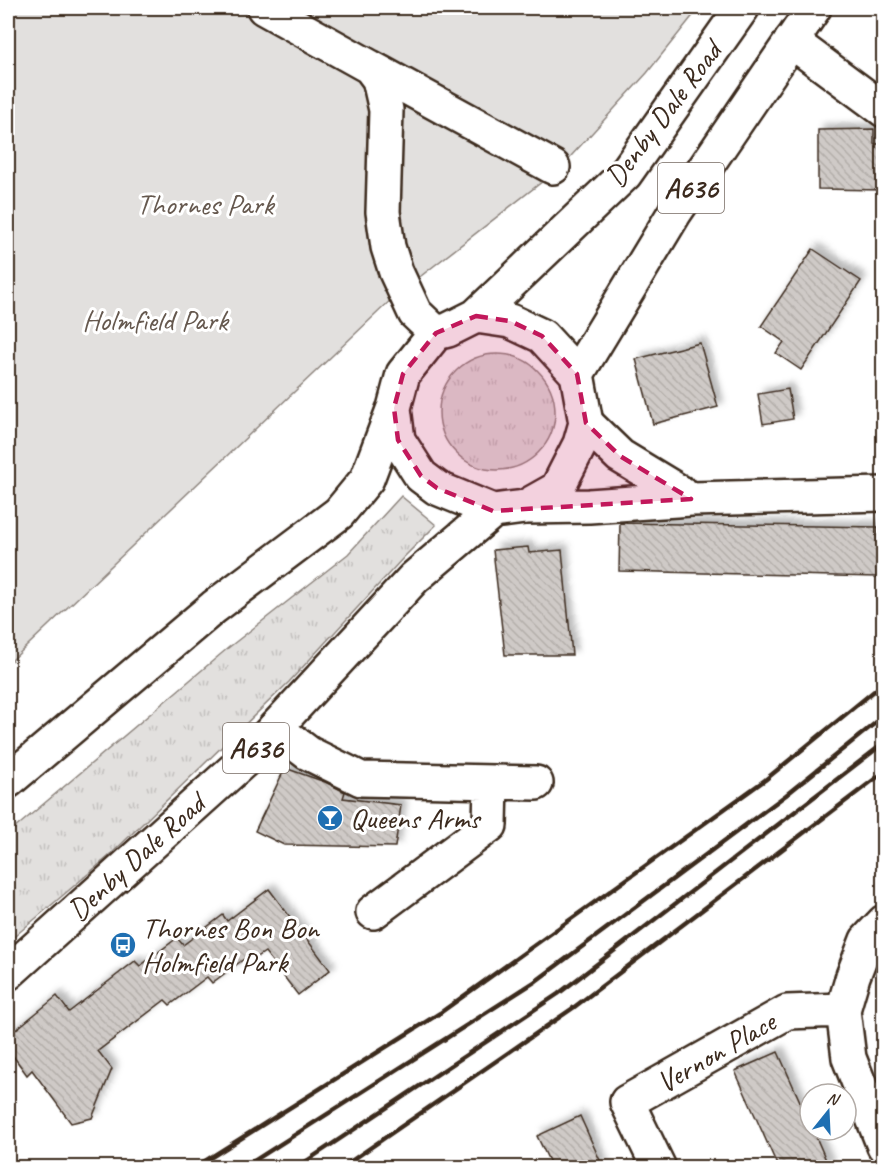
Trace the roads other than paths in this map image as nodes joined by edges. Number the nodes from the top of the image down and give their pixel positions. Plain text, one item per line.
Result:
1 (264, 8) edge
2 (741, 8) edge
3 (814, 8) edge
4 (791, 41) junction
5 (370, 67) junction
6 (884, 110) edge
7 (553, 167) dead end
8 (476, 316) junction
9 (436, 333) junction
10 (578, 374) junction
11 (394, 408) junction
12 (586, 423) junction
13 (884, 494) edge
14 (691, 499) junction
15 (525, 507) junction
16 (493, 511) junction
17 (274, 728) junction
18 (8, 781) edge
19 (491, 782) junction
20 (536, 783) dead end
21 (373, 912) dead end
22 (884, 922) edge
23 (8, 973) edge
24 (843, 1010) junction
25 (884, 1146) edge
26 (659, 1167) edge

1 - 5 main road
2 - 8 main road, Denby Dale Road / A636
3 - 4 main road, Denby Dale Road / A636
4 - 6 main road
4 - 10 main road, Denby Dale Road / A636
5 - 7 main road
5 - 9 main road
8 - 9 main road, A636
8 - 10 main road
9 - 11 main road, A636
10 - 12 main road, A636
11 - 16 main road, A636
11 - 18 main road, A636
12 - 14 main road
12 - 15 main road, A636
13 - 14 main road
14 - 15 main road
15 - 16 main road, A636
16 - 17 main road, Denby Dale Road / A636
17 - 19 main road
17 - 23 main road, Denby Dale Road / A636
19 - 20 main road
19 - 21 main road
22 - 24 main road
24 - 25 main road
24 - 26 main road, Vernon Place

